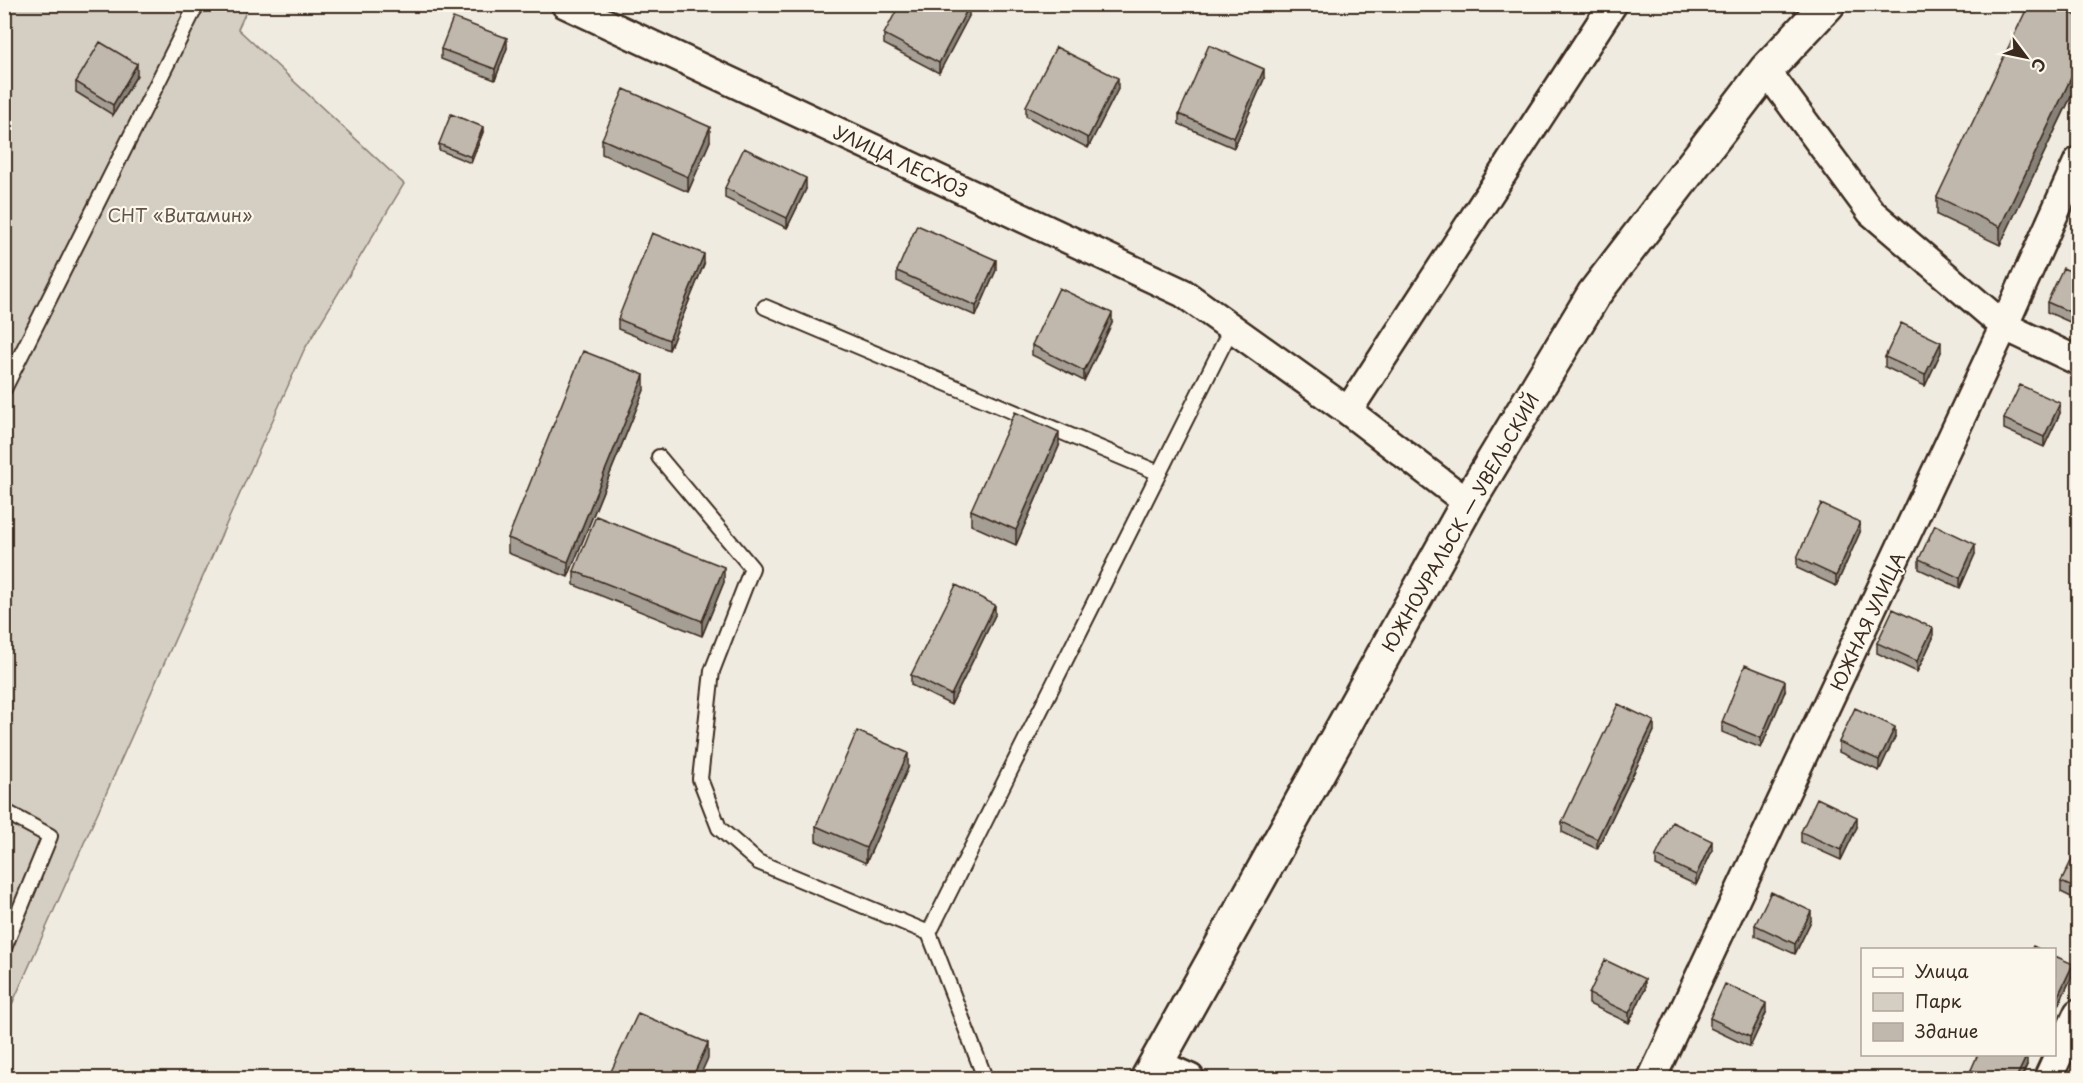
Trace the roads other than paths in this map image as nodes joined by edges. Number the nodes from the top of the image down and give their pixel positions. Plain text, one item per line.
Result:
1 (197, 4) edge
2 (565, 4) edge
3 (1613, 4) edge
4 (1828, 4) edge
5 (1766, 70) junction
6 (2079, 161) edge
7 (765, 307) dead end
8 (2004, 326) junction
9 (1232, 327) junction
10 (2079, 361) edge
11 (4, 389) edge
12 (1348, 411) junction
13 (660, 457) dead end
14 (1159, 473) junction
15 (1468, 504) junction
16 (4, 811) edge
17 (929, 933) junction
18 (4, 948) edge
19 (2079, 1013) edge
20 (1152, 1071) edge
21 (985, 1078) edge
22 (1190, 1078) edge
23 (1652, 1078) edge
24 (2048, 1078) edge

1 - 11 lane
2 - 9 street, УЛИЦА ЛЕСХОЗ
3 - 12 street
4 - 5 street, ЮЖНОУРАЛЬСК — УВЕЛЬСКИЙ
5 - 8 street
5 - 15 street, ЮЖНОУРАЛЬСК — УВЕЛЬСКИЙ
6 - 8 street, ЮЖНАЯ УЛИЦА
7 - 14 lane
8 - 10 street
8 - 23 street, ЮЖНАЯ УЛИЦА
9 - 12 street, УЛИЦА ЛЕСХОЗ
9 - 14 lane
12 - 15 street, УЛИЦА ЛЕСХОЗ
13 - 17 lane
14 - 17 lane
15 - 20 street, ЮЖНОУРАЛЬСК — УВЕЛЬСКИЙ
16 - 18 lane
17 - 21 lane
19 - 24 street
20 - 22 street

